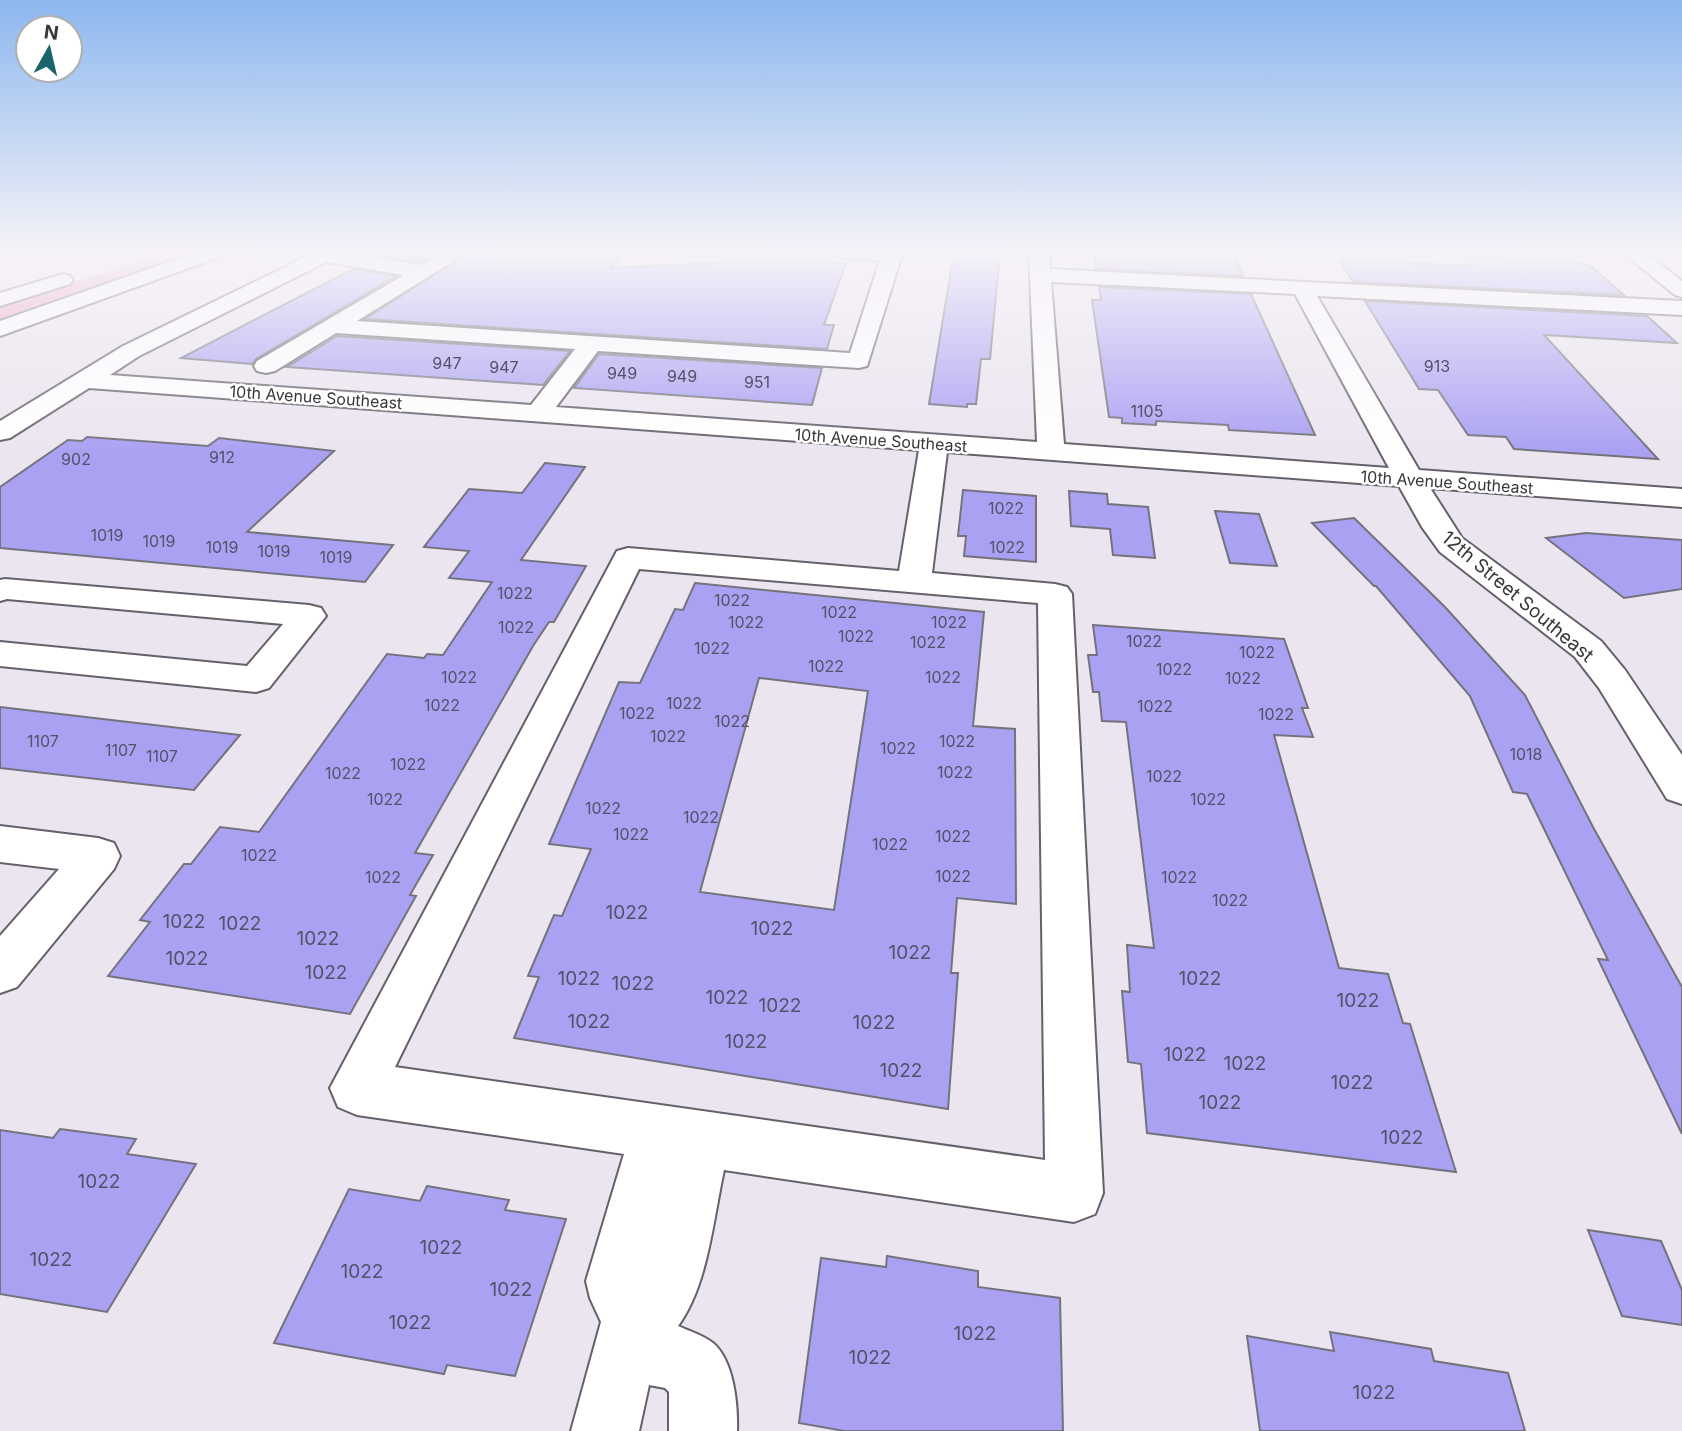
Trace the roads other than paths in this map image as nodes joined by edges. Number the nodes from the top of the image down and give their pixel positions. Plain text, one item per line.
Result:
1 (29, 319) edge
2 (195, 319) edge
3 (344, 319) edge
4 (872, 319) edge
5 (1043, 319) edge
6 (1319, 319) edge
7 (332, 326) junction
8 (0, 329) edge
9 (592, 344) junction
10 (266, 366) dead end
11 (80, 380) junction
12 (538, 414) junction
13 (0, 432) edge
14 (934, 444) junction
15 (1051, 452) junction
16 (1410, 479) junction
17 (1682, 498) edge
18 (914, 582) junction
19 (0, 591) edge
20 (0, 654) edge
21 (1682, 788) edge
22 (0, 845) edge
23 (0, 971) edge
24 (681, 1136) junction
25 (630, 1333) junction
26 (605, 1431) edge
27 (703, 1431) edge

1 - 8 main road
2 - 11 main road
3 - 7 main road
4 - 9 main road
5 - 15 main road
6 - 16 main road, 12th Street Southeast
7 - 9 main road
7 - 10 main road
9 - 12 main road
11 - 12 main road, 10th Avenue Southeast
11 - 13 main road
12 - 14 main road, 10th Avenue Southeast
14 - 15 main road, 10th Avenue Southeast
14 - 18 main road
15 - 16 main road, 10th Avenue Southeast
16 - 17 main road, 10th Avenue Southeast
16 - 21 main road, 12th Street Southeast
18 - 24 main road
18 - 24 main road
19 - 20 main road
22 - 23 main road
24 - 25 main road
25 - 26 main road
25 - 27 main road

